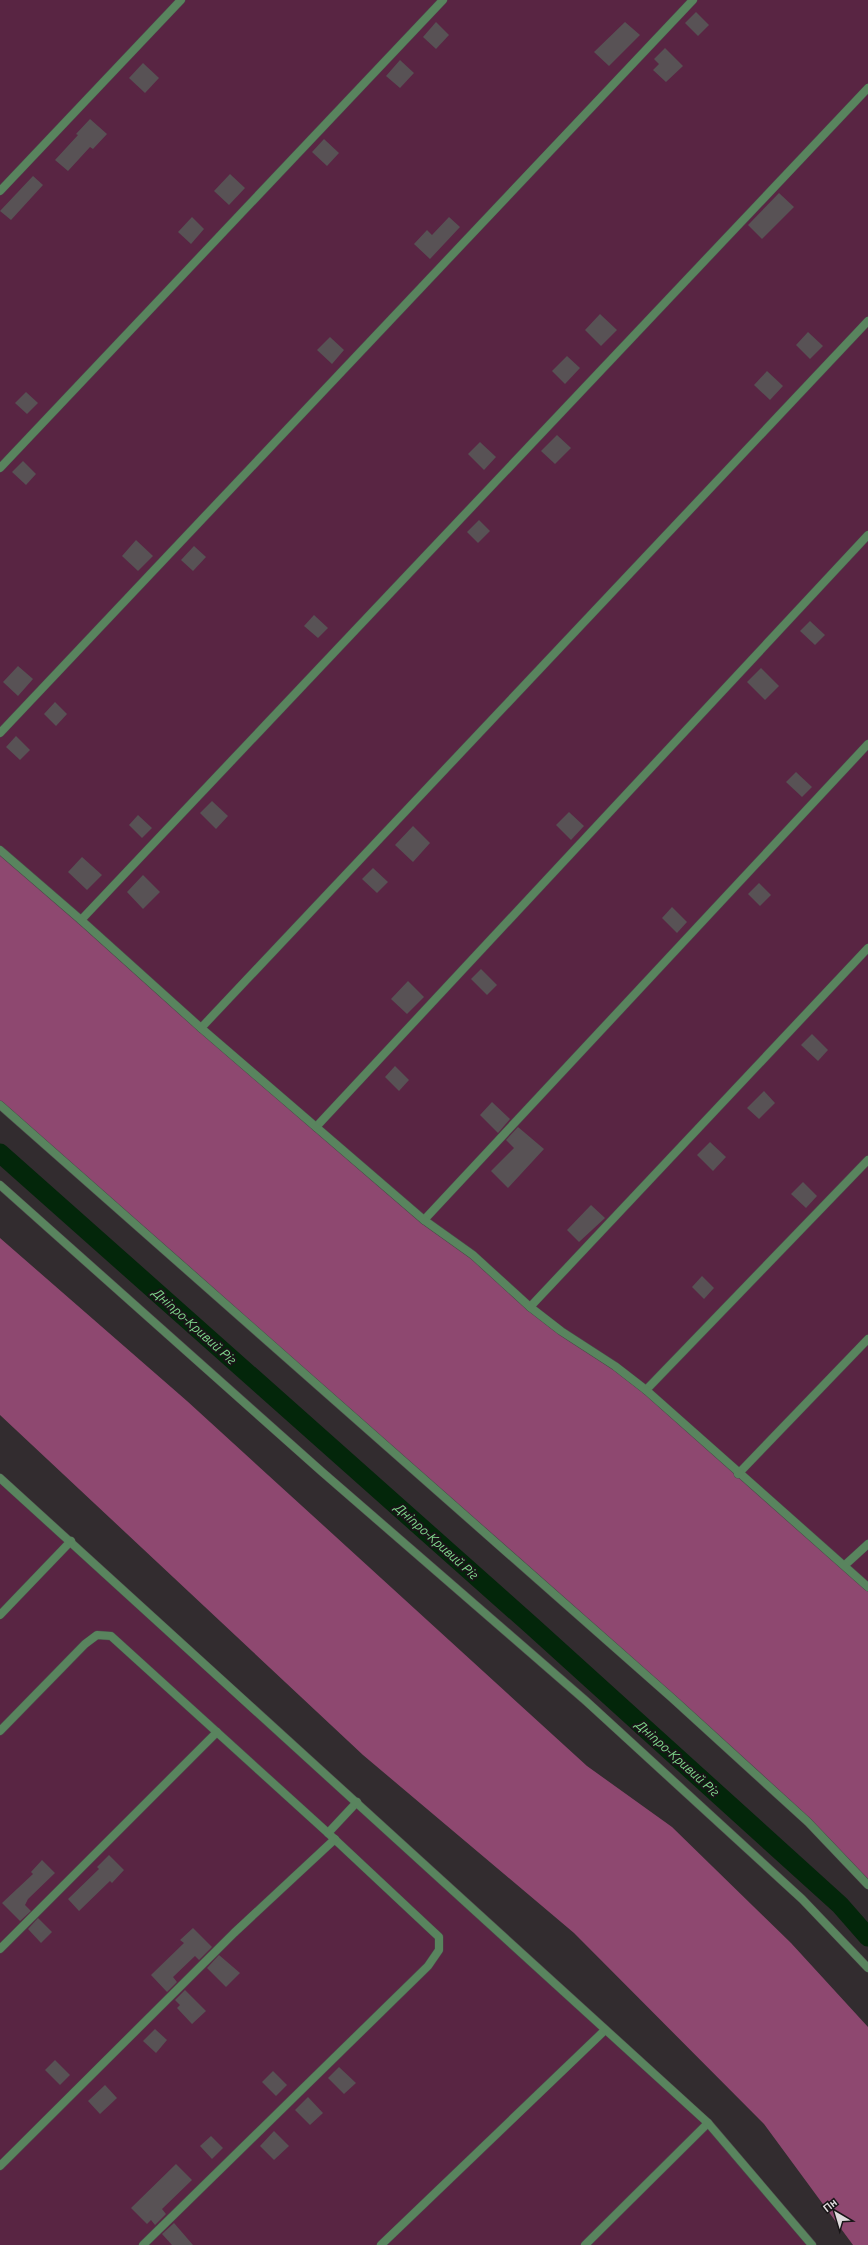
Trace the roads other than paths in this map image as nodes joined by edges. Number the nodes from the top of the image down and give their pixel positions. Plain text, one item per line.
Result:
1 (181, 0) edge
2 (443, 0) edge
3 (693, 0) edge
4 (868, 88) edge
5 (0, 191) edge
6 (868, 320) edge
7 (0, 468) edge
8 (868, 534) edge
9 (0, 734) edge
10 (868, 744) edge
11 (0, 850) edge
12 (81, 920) junction
13 (868, 948) edge
14 (201, 1028) junction
15 (0, 1105) edge
16 (316, 1127) junction
17 (868, 1160) edge
18 (0, 1185) edge
19 (424, 1220) junction
20 (530, 1308) junction
21 (868, 1339) edge
22 (646, 1390) junction
23 (738, 1474) junction
24 (0, 1478) edge
25 (71, 1541) junction
26 (868, 1544) edge
27 (845, 1565) junction
28 (868, 1587) edge
29 (0, 1615) edge
30 (0, 1731) edge
31 (217, 1732) junction
32 (357, 1802) junction
33 (328, 1833) junction
34 (335, 1839) junction
35 (868, 1885) edge
36 (0, 1949) edge
37 (868, 1968) edge
38 (605, 2030) junction
39 (708, 2123) junction
40 (0, 2166) edge
41 (143, 2245) edge
42 (381, 2245) edge
43 (585, 2245) edge
44 (812, 2245) edge

1 - 5 street
2 - 7 street
3 - 9 street
4 - 12 street
6 - 14 street
8 - 16 street
10 - 19 street
11 - 12 street
12 - 14 street
13 - 20 street
14 - 16 street
15 - 35 street
16 - 19 street
17 - 22 street
18 - 37 street
19 - 20 street
20 - 22 street
21 - 23 street
22 - 23 street
23 - 27 street
24 - 25 street
25 - 29 street
25 - 32 street
26 - 27 street
27 - 28 street
30 - 31 street
31 - 33 street
31 - 36 street
32 - 33 street
32 - 38 street
33 - 34 street
34 - 40 street
34 - 41 street
38 - 39 street
38 - 42 street
39 - 43 street
39 - 44 street

